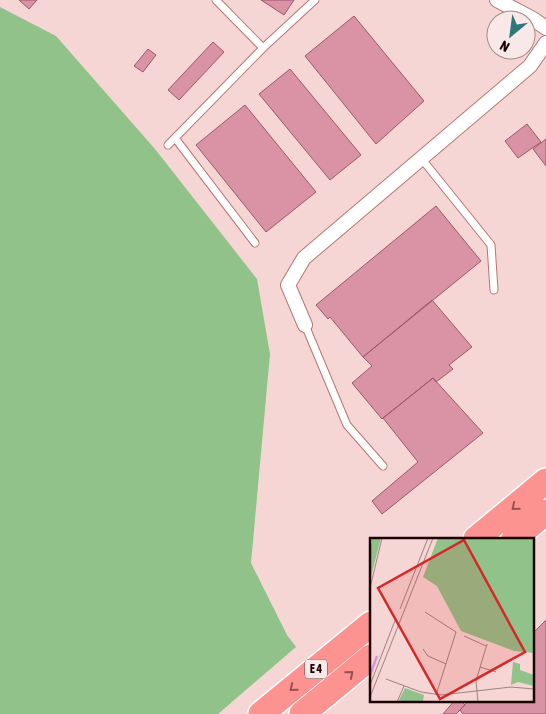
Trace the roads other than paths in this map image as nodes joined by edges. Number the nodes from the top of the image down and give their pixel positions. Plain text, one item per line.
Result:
1 (216, 0) edge
2 (315, 0) edge
3 (498, 0) edge
4 (546, 28) edge
5 (546, 43) edge
6 (262, 48) junction
7 (175, 138) junction
8 (168, 145) dead end
9 (421, 158) junction
10 (255, 243) dead end
11 (494, 290) dead end
12 (304, 325) joint
13 (383, 466) dead end
14 (546, 480) edge
15 (546, 512) edge
16 (477, 538) edge
17 (515, 538) edge
18 (370, 625) edge
19 (370, 658) edge
20 (261, 714) edge
21 (302, 714) edge

1 - 6 lane
2 - 6 lane
3 - 4 street
5 - 9 street
6 - 7 lane
7 - 8 lane
7 - 10 lane
9 - 11 lane
9 - 12 street
12 - 13 lane
14 -> 16 highway
15 - 17 highway
18 -> 20 highway, E 4
21 -> 19 highway, E 4

